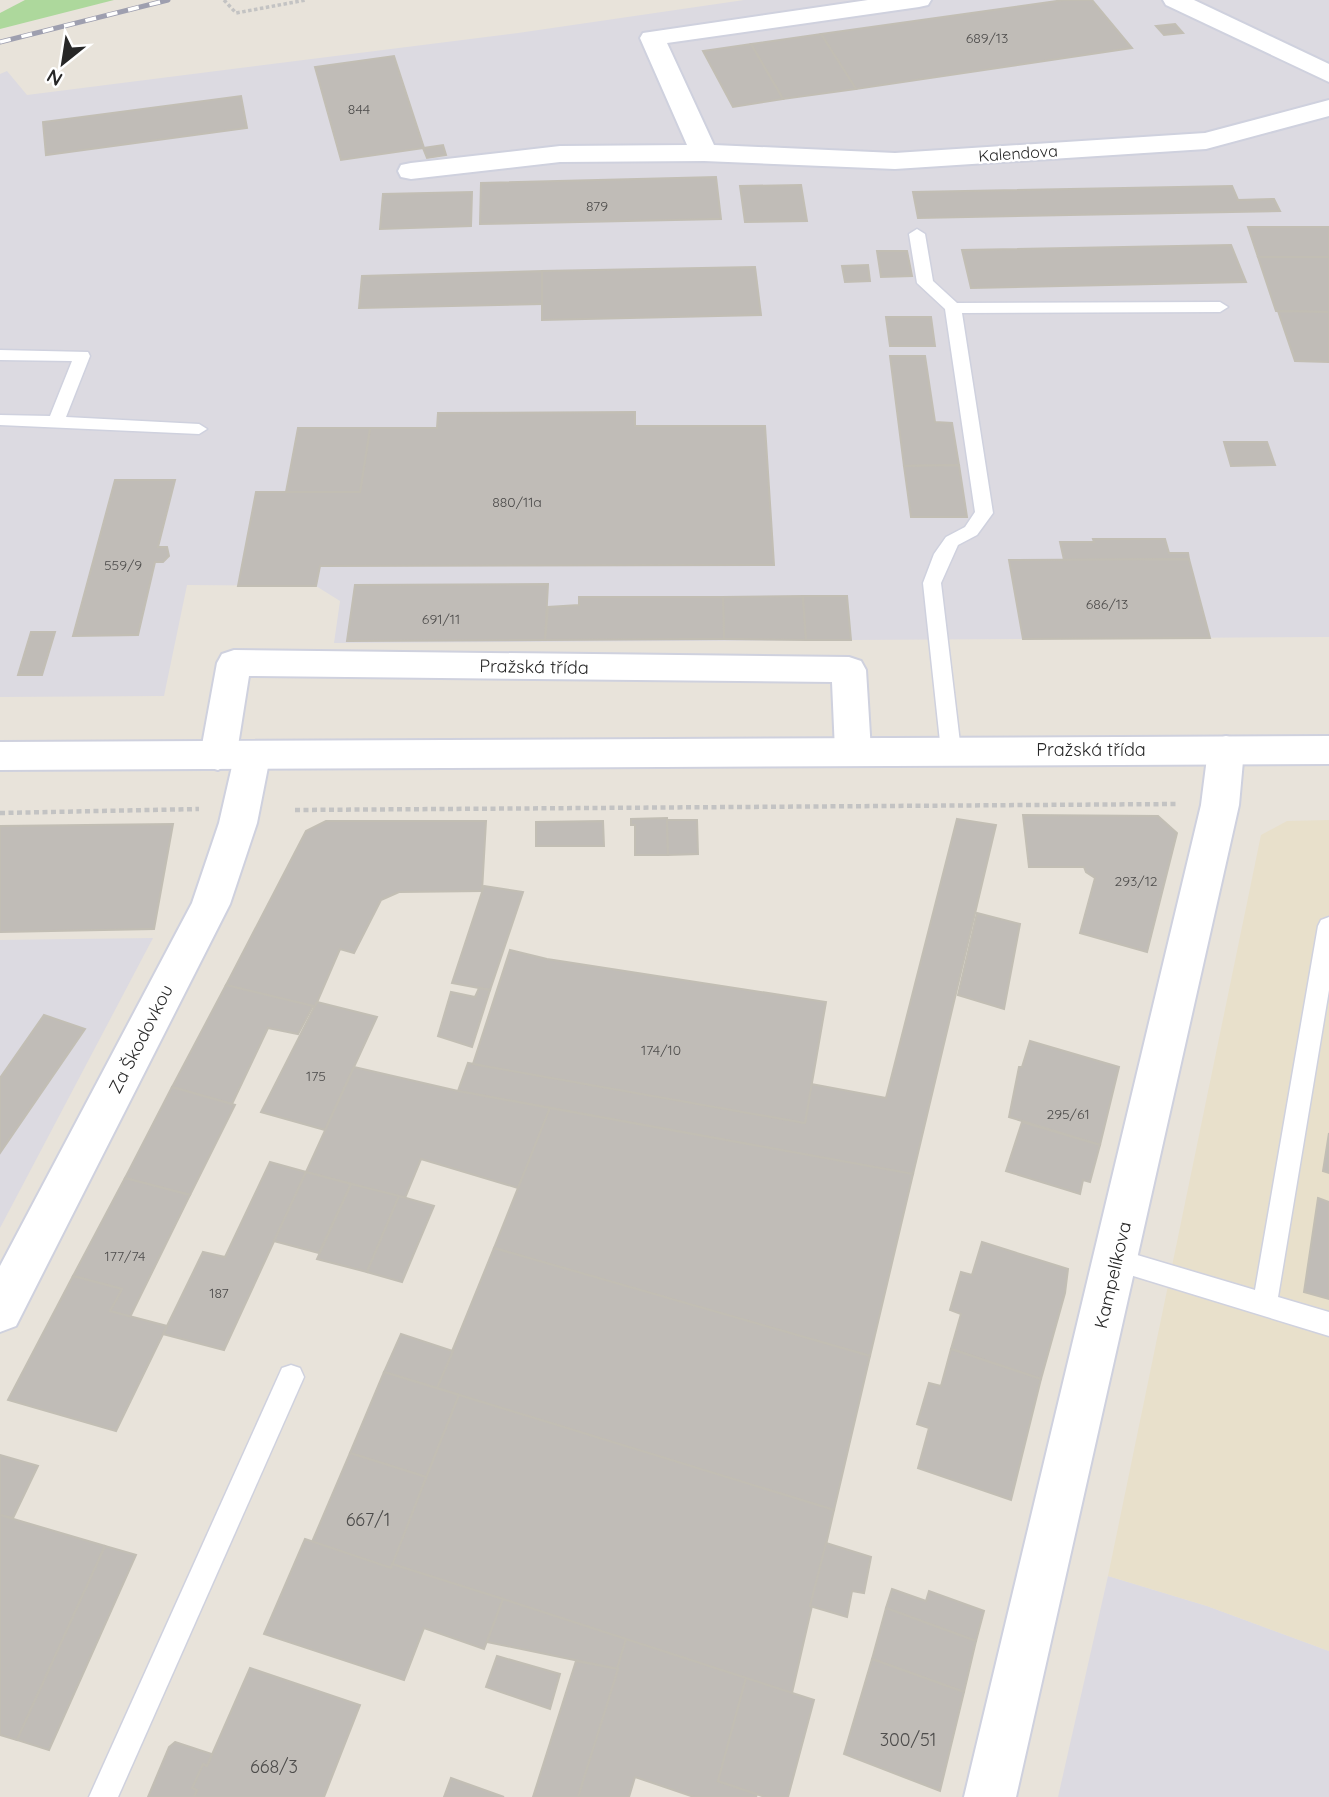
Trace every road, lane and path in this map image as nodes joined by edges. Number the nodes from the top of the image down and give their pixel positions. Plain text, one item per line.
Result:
1 (224, 0) edge
2 (306, 0) edge
3 (919, 0) edge
4 (1175, 0) edge
5 (1329, 74) edge
6 (1329, 108) edge
7 (704, 153) junction
8 (411, 171) dead end
9 (917, 234) dead end
10 (1220, 307) dead end
11 (953, 308) junction
12 (0, 355) edge
13 (0, 420) edge
14 (56, 422) junction
15 (199, 429) dead end
16 (1226, 750) junction
17 (1329, 750) edge
18 (853, 751) junction
19 (951, 751) junction
20 (0, 756) edge
21 (235, 756) junction
22 (1220, 805) junction
23 (201, 809) dead end
24 (295, 810) dead end
25 (0, 813) edge
26 (1329, 926) edge
27 (1117, 1260) junction
28 (1265, 1304) junction
29 (0, 1311) edge
30 (1329, 1324) edge
31 (291, 1377) dead end
32 (103, 1797) edge
33 (990, 1797) edge

1 - 2 path
3 - 7 street
4 - 5 street
6 - 7 street, Kalendova
7 - 8 street, Kalendova
9 - 11 lane
10 - 11 lane
11 - 19 lane
12 - 14 lane
13 - 14 lane
14 - 15 lane
16 - 17 street, Pražská třída
16 - 19 street, Pražská třída
16 - 22 street, Kampelíkova
18 - 19 street, Pražská třída
18 - 21 street, Pražská třída
18 - 21 street, Pražská třída
20 - 21 street, Pražská třída
21 - 29 street, Za Škodovkou
22 - 24 path
22 - 27 street, Kampelíkova
23 - 25 path
26 - 28 lane
27 - 28 lane
27 - 33 street, Kampelíkova
28 - 30 lane
31 - 32 lane

